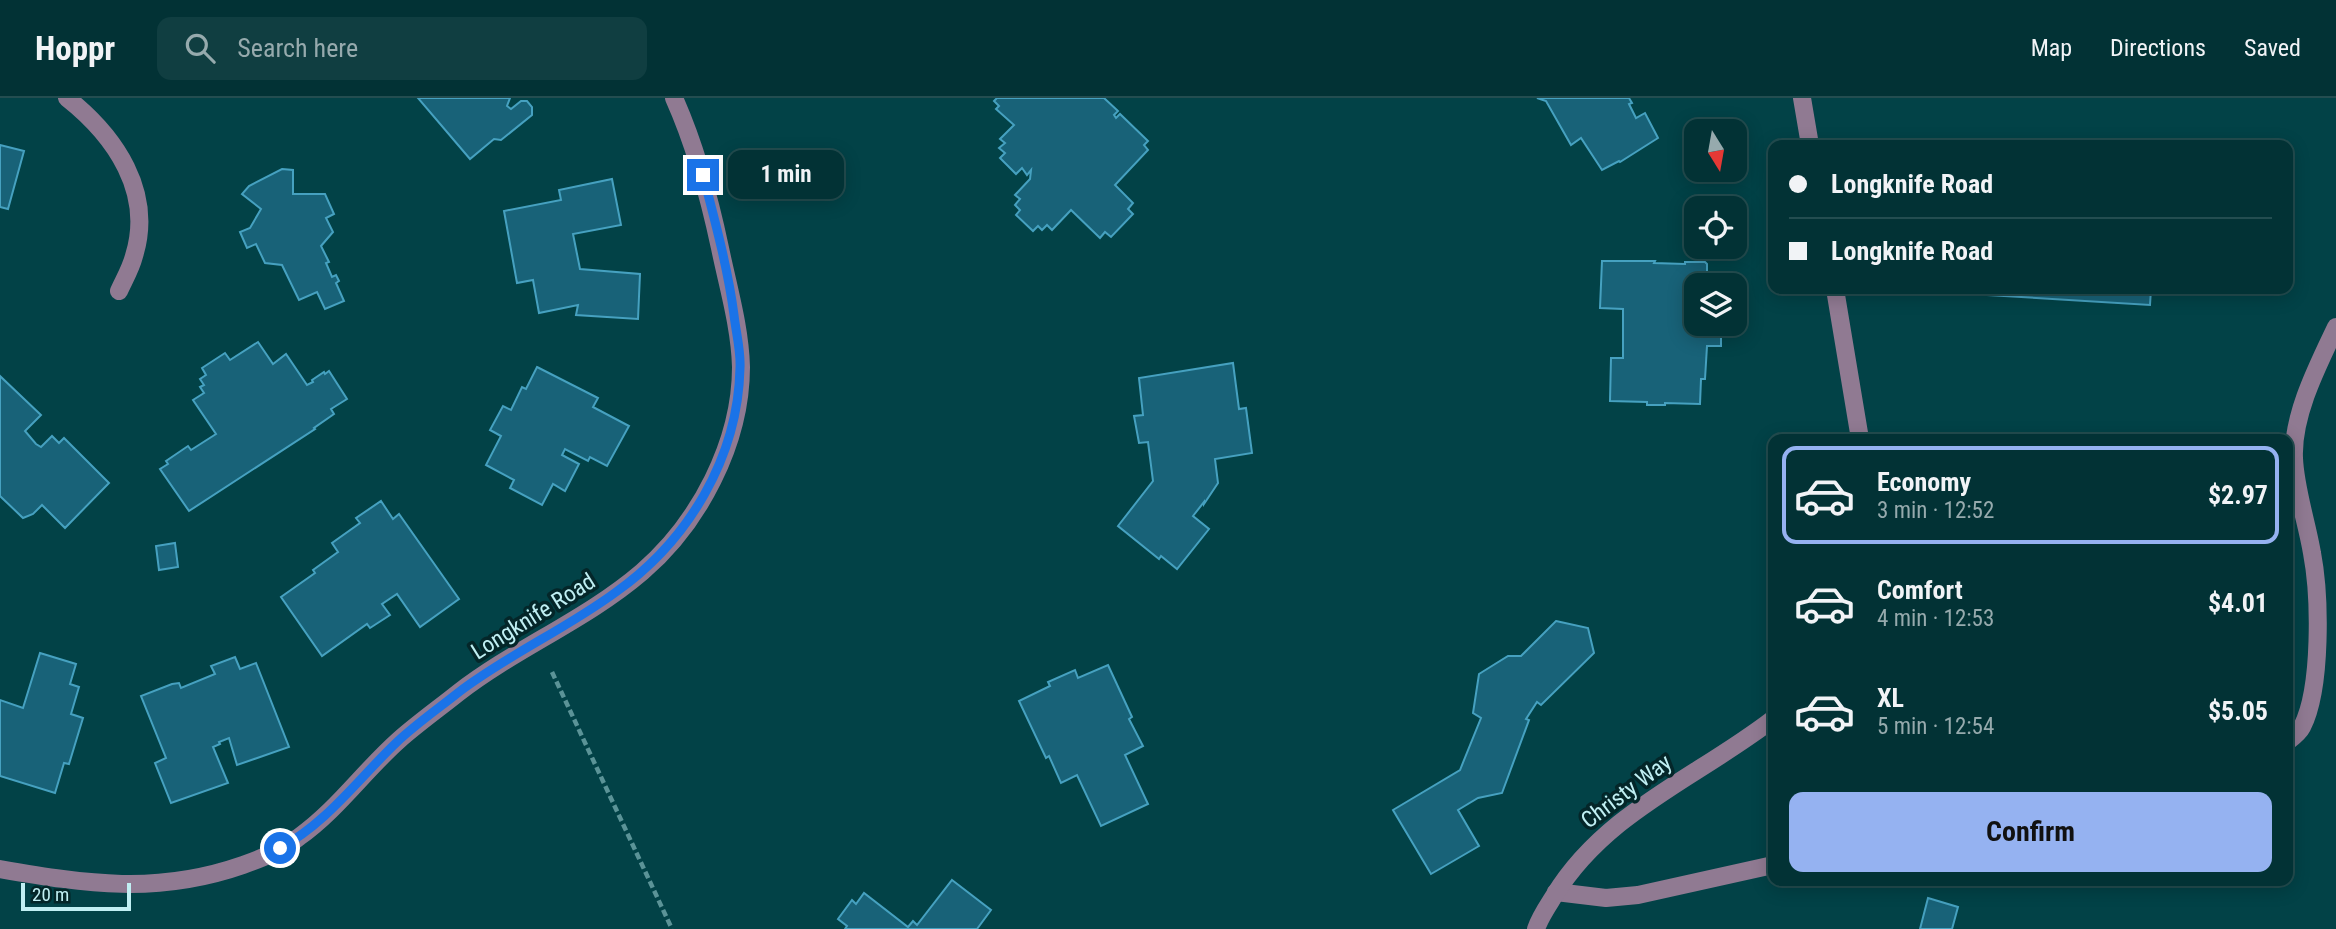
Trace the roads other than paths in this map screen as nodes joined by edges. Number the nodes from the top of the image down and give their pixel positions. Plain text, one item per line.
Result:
1 (67, 98) edge
2 (674, 98) edge
3 (1802, 98) edge
4 (1809, 140) edge
5 (119, 291) dead end
6 (1836, 294) edge
7 (2336, 327) edge
8 (1859, 434) edge
9 (1768, 722) edge
10 (2293, 736) edge
11 (1768, 866) edge
12 (0, 869) edge
13 (1556, 892) junction
14 (1536, 929) edge

1 - 5 street
2 - 12 street, Longknife Road
3 - 4 street
6 - 8 street
7 - 10 street
9 - 13 street, Christy Way
11 - 13 street
13 - 14 street, Christy Way

